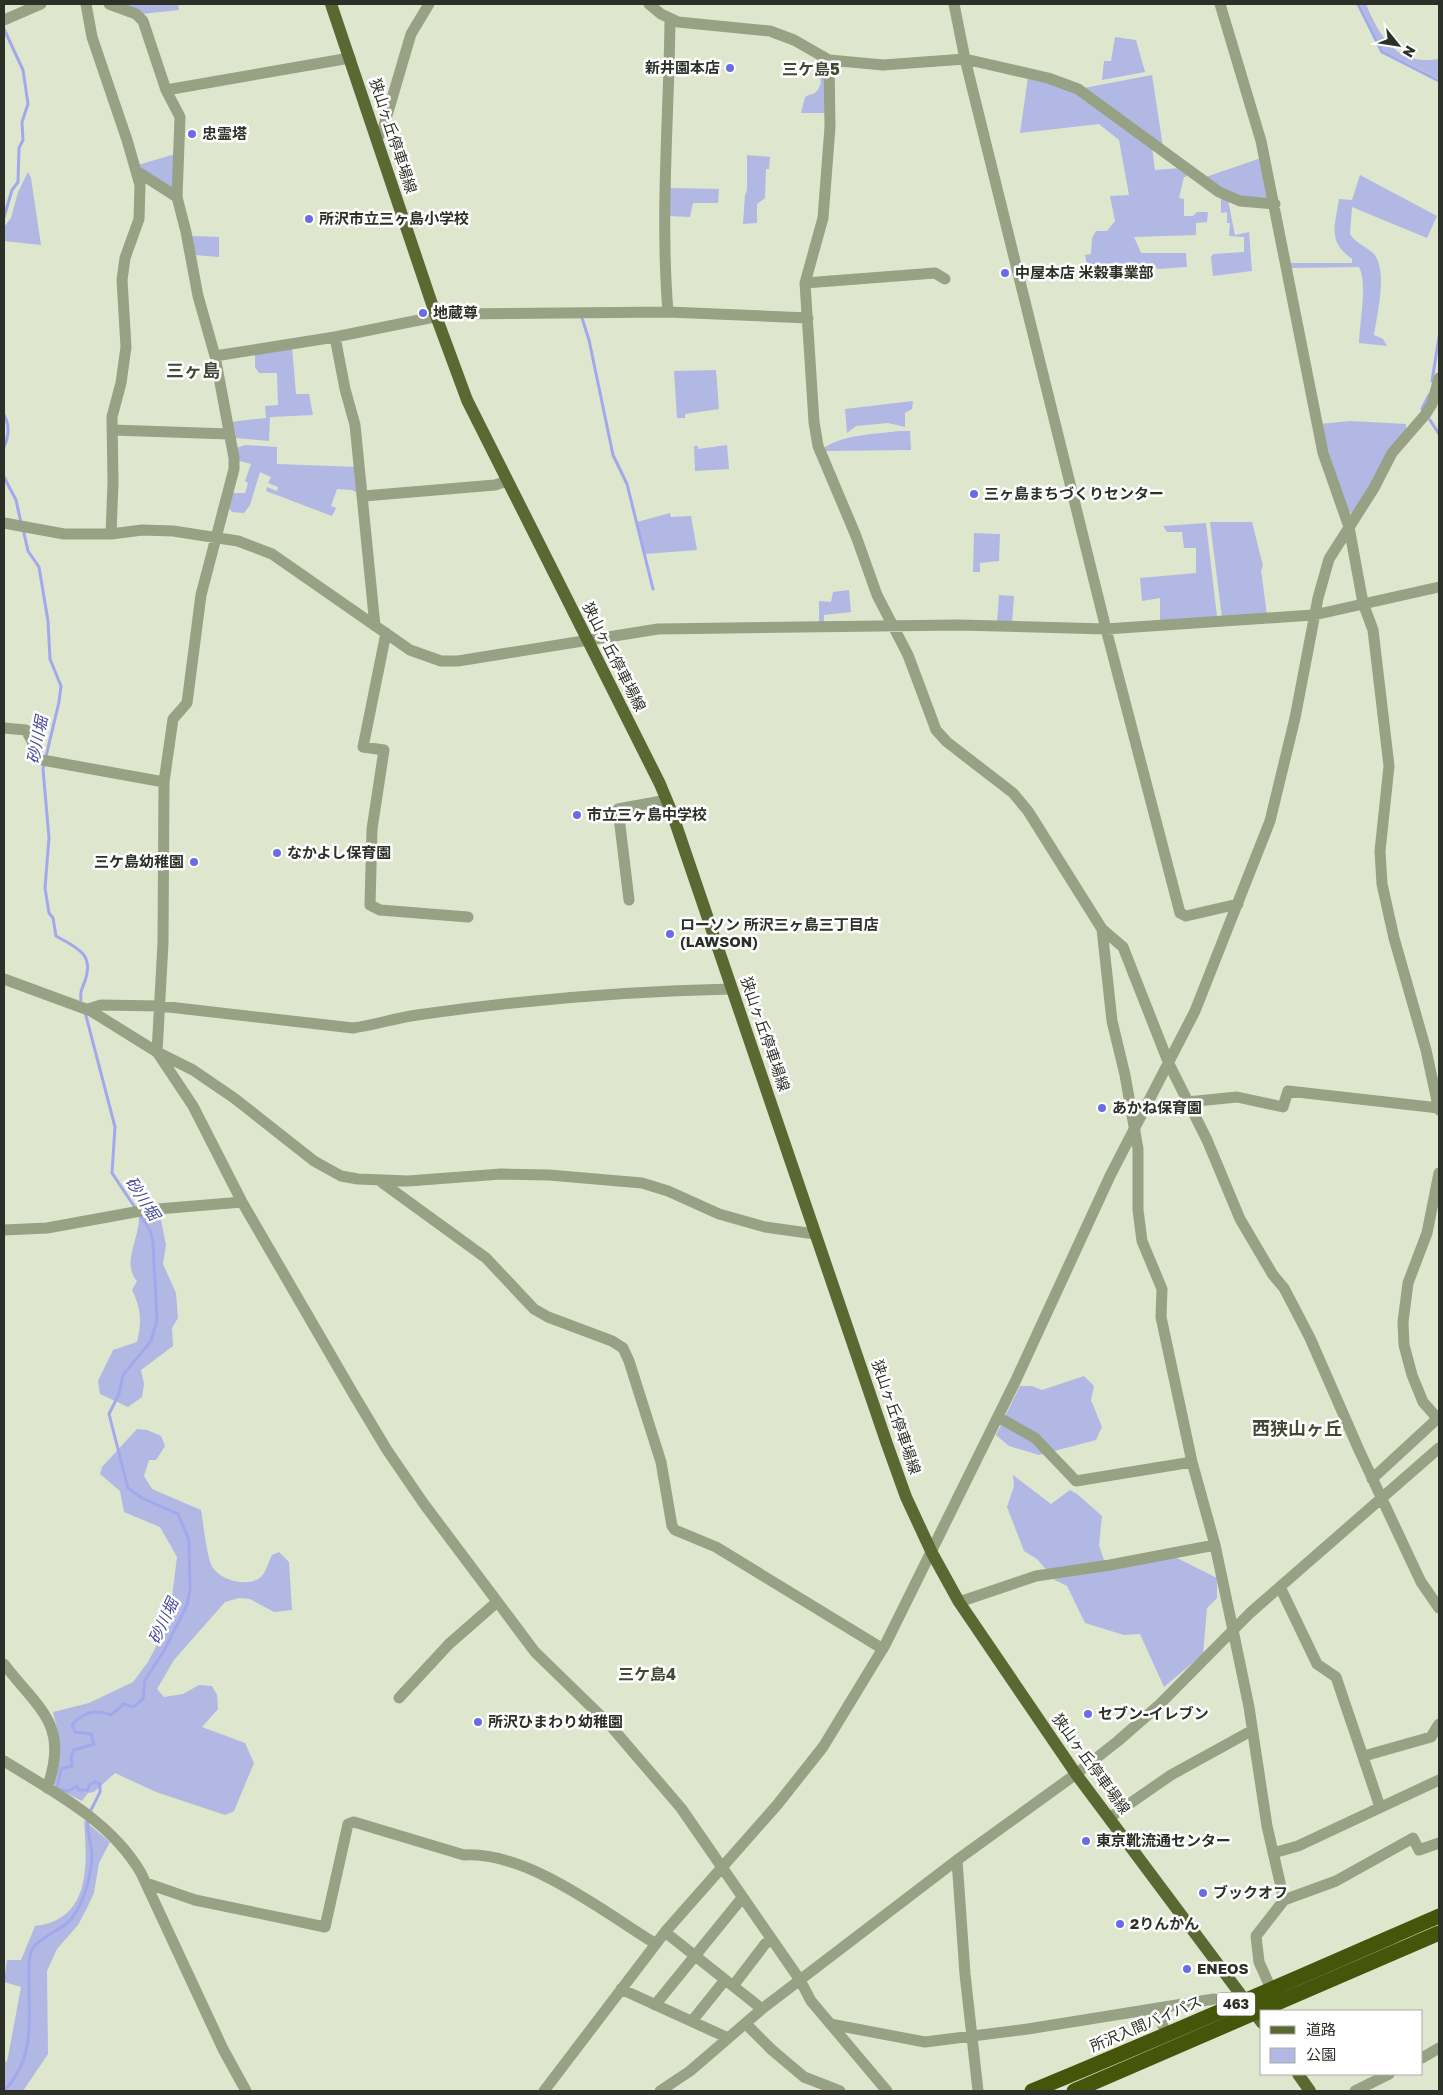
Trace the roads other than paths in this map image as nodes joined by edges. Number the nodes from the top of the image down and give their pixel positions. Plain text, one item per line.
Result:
1 (41, 4) edge
2 (86, 4) edge
3 (109, 4) edge
4 (331, 4) edge
5 (429, 4) edge
6 (649, 4) edge
7 (954, 4) edge
8 (1220, 4) edge
9 (4, 20) edge
10 (670, 20) junction
11 (350, 58) junction
12 (966, 59) junction
13 (829, 60) junction
14 (166, 90) junction
15 (377, 139) junction
16 (138, 172) junction
17 (176, 197) junction
18 (1275, 204) junction
19 (945, 279) dead end
20 (805, 284) junction
21 (668, 312) junction
22 (436, 316) junction
23 (808, 318) junction
24 (335, 337) junction
25 (215, 356) junction
26 (1439, 378) edge
27 (112, 430) junction
28 (228, 434) junction
29 (507, 481) junction
30 (364, 496) junction
31 (4, 524) edge
32 (1349, 527) junction
33 (110, 534) junction
34 (218, 537) junction
35 (1439, 587) edge
36 (1363, 603) junction
37 (1314, 615) junction
38 (893, 625) junction
39 (376, 626) junction
40 (1106, 629) junction
41 (386, 633) junction
42 (588, 642) junction
43 (4, 728) edge
44 (164, 782) junction
45 (667, 800) junction
46 (628, 900) dead end
47 (1238, 904) junction
48 (468, 918) dead end
49 (1102, 929) junction
50 (4, 979) edge
51 (732, 989) junction
52 (160, 1006) junction
53 (88, 1010) junction
54 (157, 1052) junction
55 (1169, 1064) junction
56 (1187, 1102) junction
57 (1439, 1109) edge
58 (1135, 1126) junction
59 (1439, 1173) edge
60 (380, 1181) junction
61 (242, 1202) junction
62 (4, 1230) edge
63 (815, 1234) junction
64 (998, 1417) junction
65 (1439, 1419) edge
66 (1439, 1448) edge
67 (1192, 1462) junction
68 (1372, 1479) junction
69 (1381, 1499) junction
70 (1215, 1545) junction
71 (932, 1553) junction
72 (1280, 1587) junction
73 (497, 1602) junction
74 (959, 1602) junction
75 (1439, 1608) edge
76 (1233, 1630) junction
77 (883, 1649) junction
78 (4, 1664) edge
79 (399, 1698) dead end
80 (1439, 1724) edge
81 (1252, 1731) junction
82 (1364, 1756) junction
83 (4, 1761) edge
84 (1076, 1774) junction
85 (1439, 1780) edge
86 (47, 1788) junction
87 (1380, 1807) junction
88 (1109, 1818) junction
89 (1439, 1843) edge
90 (1273, 1852) junction
91 (957, 1860) junction
92 (722, 1865) junction
93 (146, 1883) junction
94 (742, 1898) junction
95 (1284, 1900) junction
96 (1439, 1916) edge
97 (665, 1932) junction
98 (1439, 1933) edge
99 (771, 1940) junction
100 (656, 1944) junction
101 (695, 1956) junction
102 (800, 1980) junction
103 (1268, 1982) dead end
104 (729, 1983) junction
105 (620, 1989) junction
106 (1214, 1999) dead end
107 (1245, 1999) junction
108 (655, 2005) junction
109 (762, 2009) junction
110 (1156, 2010) junction
111 (1275, 2010) edge
112 (1258, 2018) edge
113 (692, 2021) junction
114 (746, 2024) junction
115 (830, 2024) junction
116 (1167, 2036) junction
117 (972, 2037) junction
118 (728, 2038) junction
119 (1439, 2048) edge
120 (1423, 2057) edge
121 (1299, 2075) edge
122 (1387, 2075) edge
123 (883, 2089) edge
124 (246, 2091) edge
125 (544, 2091) edge
126 (660, 2091) edge
127 (840, 2091) edge
128 (978, 2091) edge
129 (1032, 2091) edge
130 (1074, 2091) edge
131 (1310, 2091) edge
132 (1355, 2091) edge

1 - 9 street
2 - 16 street
3 - 14 street
4 - 11 main road, 狭山ヶ丘停車場線
5 - 15 street
6 - 10 street
7 - 12 street
8 - 18 street
10 - 13 street
10 - 21 street
11 - 14 street
11 - 15 main road, 狭山ヶ丘停車場線
12 - 13 street
12 - 18 street
12 - 40 street
13 - 20 street
14 - 17 street
15 - 22 main road, 狭山ヶ丘停車場線
16 - 17 street
16 - 27 street
17 - 25 street
18 - 32 street
19 - 20 street
20 - 23 street
21 - 22 street
21 - 23 street
22 - 24 street
22 - 29 main road, 狭山ヶ丘停車場線
23 - 38 street
24 - 25 street
24 - 30 street
25 - 28 street
26 - 32 street
27 - 28 street
27 - 33 street
28 - 34 street
29 - 30 street
29 - 42 main road, 狭山ヶ丘停車場線
30 - 39 street
31 - 33 street
32 - 36 street
32 - 37 street
33 - 34 street
34 - 39 street
34 - 44 street
35 - 36 street
36 - 37 street
36 - 57 street
37 - 40 street
37 - 47 street
38 - 40 street
38 - 42 street
38 - 49 street
39 - 41 street
40 - 47 street
41 - 42 street
41 - 48 street
42 - 45 main road, 狭山ヶ丘停車場線
43 - 44 street
44 - 52 street
45 - 46 street
45 - 51 main road, 狭山ヶ丘停車場線
47 - 55 street
49 - 55 street
49 - 58 street
50 - 53 street
51 - 52 street
51 - 63 main road, 狭山ヶ丘停車場線
52 - 53 street
52 - 54 street
53 - 54 street
54 - 60 street
54 - 61 street
55 - 56 street
55 - 58 street
56 - 57 street
56 - 68 street
58 - 64 street
58 - 67 street
59 - 65 street
60 - 63 street
60 - 77 street
61 - 62 street
61 - 73 street
63 - 71 main road, 狭山ヶ丘停車場線
64 - 67 street
64 - 71 street
65 - 68 street
66 - 69 street
67 - 70 street
68 - 69 street
69 - 72 street
69 - 75 street
70 - 74 street
70 - 76 street
71 - 74 main road, 狭山ヶ丘停車場線
71 - 77 street
72 - 76 street
72 - 82 street
73 - 79 street
73 - 92 street
74 - 84 main road, 狭山ヶ丘停車場線
76 - 81 street
76 - 84 street
77 - 92 street
78 - 86 street
80 - 82 street
81 - 88 street
81 - 90 street
82 - 87 street
83 - 86 street
84 - 88 main road, 狭山ヶ丘停車場線
84 - 91 street
85 - 87 street
86 - 93 street
87 - 90 street
88 - 107 main road, 狭山ヶ丘停車場線
89 - 95 street
90 - 95 street
91 - 102 street
91 - 117 street
92 - 94 street
92 - 97 street
93 - 100 street
93 - 124 street
94 - 99 street
94 - 101 street
95 - 103 street
96 - 107 highway, 所沢入間バイパス / 463
97 - 100 street
97 - 101 street
98 - 111 highway, 463
99 - 102 street
99 - 104 street
100 - 105 street
101 - 104 street
101 - 108 street
102 - 109 street
102 - 115 street
104 - 109 street
104 - 113 street
105 - 108 street
105 - 125 street
106 - 110 street
107 - 112 main road, 狭山ヶ丘停車場線
107 - 116 highway, 所沢入間バイパス / 463
108 - 113 street
109 - 114 street
110 - 116 street
110 - 117 street
112 - 130 highway, 463
113 - 118 street
114 - 118 street
114 - 127 street
115 - 117 street
115 - 123 street
116 - 129 highway, 所沢入間バイパス / 463
117 - 128 street
118 - 126 street
119 - 120 street
121 - 131 main road
122 - 132 street

